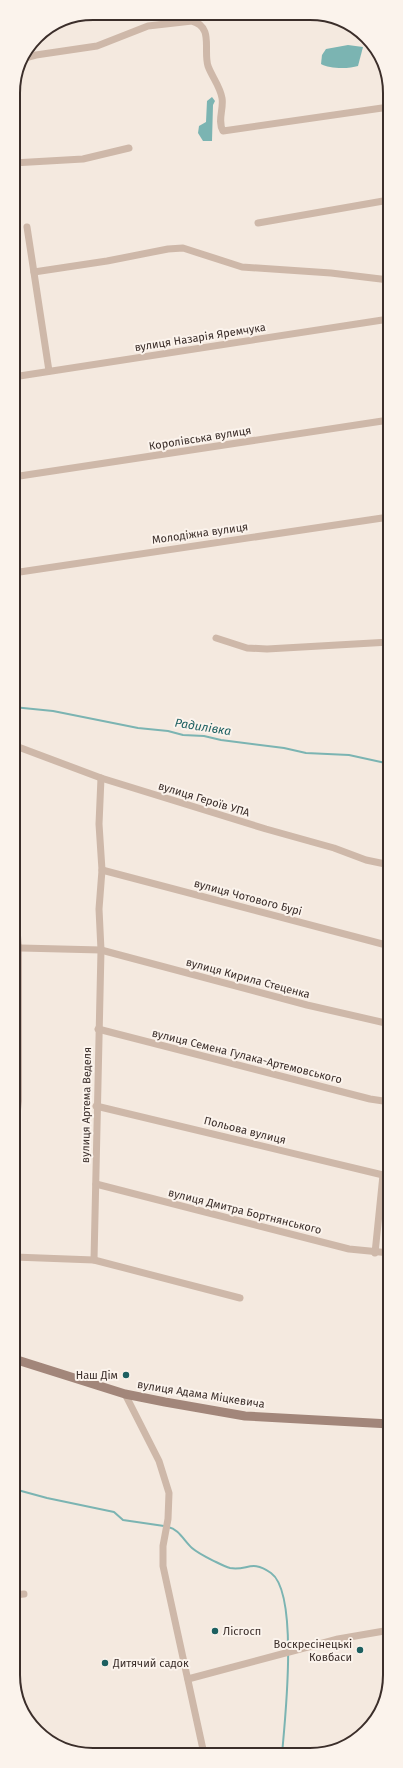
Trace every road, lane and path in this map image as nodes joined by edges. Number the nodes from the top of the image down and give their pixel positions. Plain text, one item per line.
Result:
1 (29, 56) edge
2 (383, 108) edge
3 (129, 148) dead end
4 (20, 163) edge
5 (383, 201) edge
6 (258, 223) dead end
7 (27, 227) dead end
8 (34, 272) junction
9 (383, 279) edge
10 (383, 319) edge
11 (49, 371) junction
12 (20, 376) edge
13 (383, 421) edge
14 (20, 476) edge
15 (383, 518) edge
16 (20, 572) edge
17 (216, 638) dead end
18 (383, 642) edge
19 (20, 748) edge
20 (101, 778) junction
21 (383, 864) edge
22 (102, 870) junction
23 (383, 944) edge
24 (20, 946) edge
25 (101, 950) junction
26 (383, 1022) edge
27 (98, 1029) junction
28 (383, 1101) edge
29 (96, 1106) junction
30 (383, 1174) edge
31 (96, 1184) junction
32 (383, 1196) edge
33 (375, 1253) junction
34 (383, 1253) edge
35 (20, 1256) edge
36 (94, 1260) junction
37 (240, 1298) dead end
38 (20, 1361) edge
39 (125, 1394) junction
40 (383, 1424) edge
41 (20, 1594) edge
42 (24, 1594) dead end
43 (383, 1631) edge
44 (188, 1679) junction
45 (203, 1748) edge

1 - 2 street
3 - 4 street
5 - 6 street
7 - 8 street
8 - 9 street
8 - 11 street
10 - 11 street, вулиця Назарія Яремчука
11 - 12 street, вулиця Назарія Яремчука
13 - 14 street, Королівська вулиця
15 - 16 street, Молодіжна вулиця
17 - 18 street
19 - 20 street, вулиця Героїв УПА
20 - 21 street, вулиця Героїв УПА
20 - 22 street, вулиця Артема Веделя
22 - 23 street, вулиця Чотового Бурі
22 - 25 street, вулиця Артема Веделя
24 - 25 street, вулиця Кирила Стеценка
25 - 26 street, вулиця Кирила Стеценка
25 - 27 street, вулиця Артема Веделя
27 - 28 street, вулиця Семена Гулака-Артемовського
27 - 29 street, вулиця Артема Веделя
29 - 30 street, Польова вулиця
29 - 31 street, вулиця Артема Веделя
31 - 33 street, вулиця Дмитра Бортнянського
31 - 36 street, вулиця Артема Веделя
32 - 33 street
33 - 34 street, вулиця Дмитра Бортнянського
35 - 36 street
36 - 37 street
38 - 39 street, вулиця Адама Міцкевича
39 - 40 street, вулиця Адама Міцкевича
39 - 44 street
41 - 42 street
43 - 44 street
44 - 45 street

